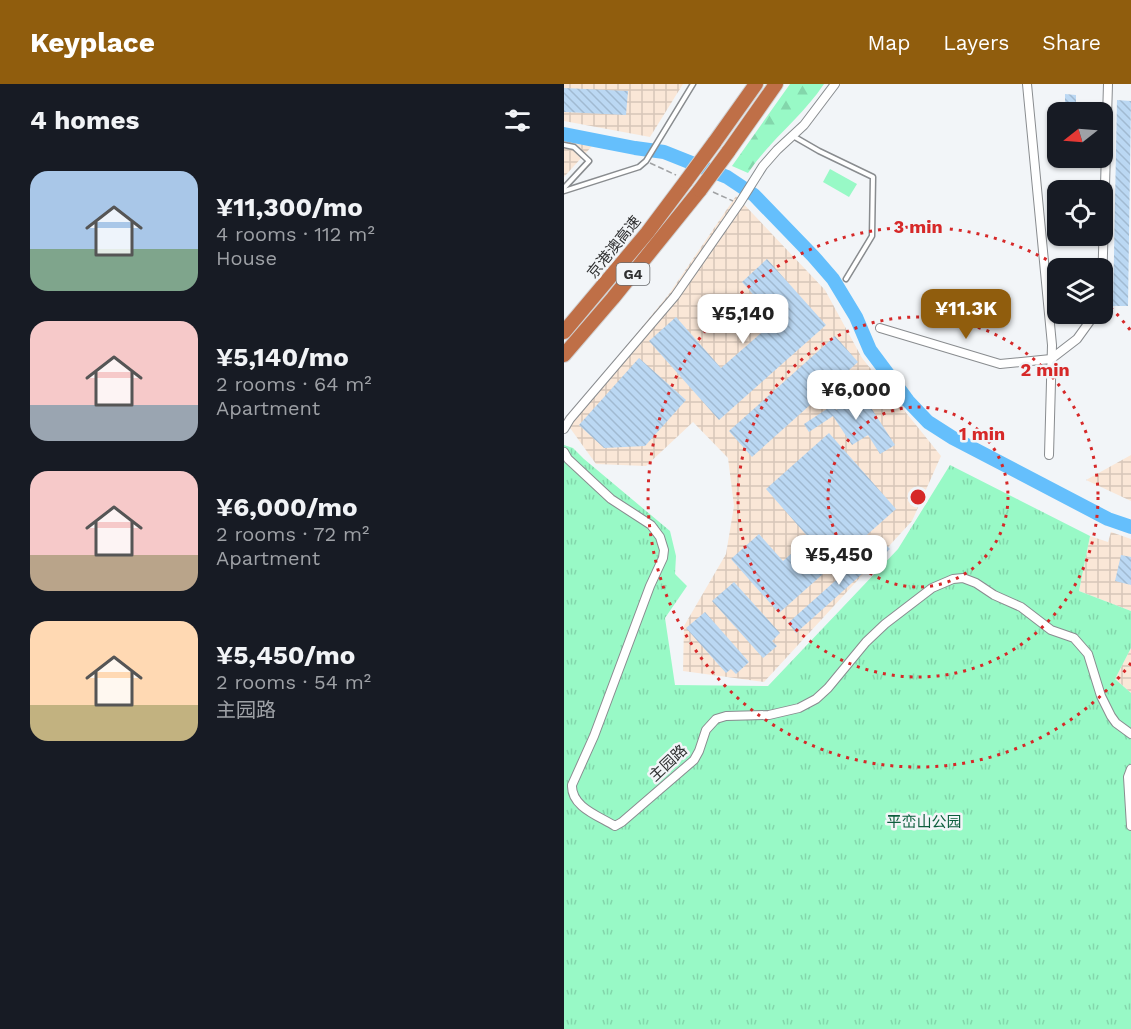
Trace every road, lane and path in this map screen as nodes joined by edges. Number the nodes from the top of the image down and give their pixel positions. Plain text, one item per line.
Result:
1 (693, 84) edge
2 (756, 84) edge
3 (776, 84) edge
4 (835, 84) edge
5 (1027, 84) edge
6 (1108, 84) edge
7 (793, 136) junction
8 (564, 145) edge
9 (564, 189) edge
10 (1103, 258) edge
11 (846, 279) dead end
12 (1088, 324) edge
13 (880, 328) dead end
14 (564, 332) edge
15 (564, 355) edge
16 (1051, 359) junction
17 (564, 429) edge
18 (1049, 455) dead end
19 (565, 457) edge
20 (1131, 734) edge
21 (1131, 769) edge
22 (1131, 826) edge

1 - 9 lane
2 - 14 highway, 京港澳高速 / G4, bridge
3 - 15 highway, G4, bridge
4 - 7 street
5 - 16 street
6 - 10 street
7 - 11 lane
7 - 17 street
8 - 9 lane
12 - 16 street
13 - 16 street
16 - 18 street
19 - 20 street, 主园路
21 - 22 street

